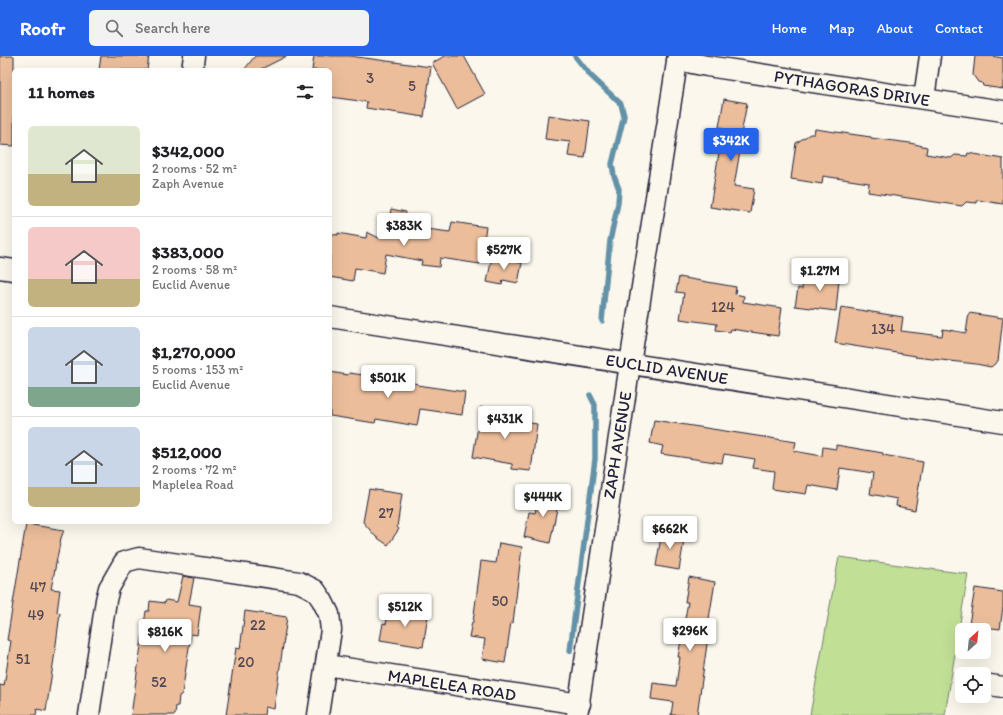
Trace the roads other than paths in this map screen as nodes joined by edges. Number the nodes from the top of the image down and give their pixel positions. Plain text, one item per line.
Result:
1 (194, 56) edge
2 (930, 56) edge
3 (677, 58) edge
4 (192, 68) edge
5 (924, 98) junction
6 (1003, 110) edge
7 (0, 268) edge
8 (12, 270) edge
9 (332, 318) edge
10 (630, 364) junction
11 (1003, 422) edge
12 (326, 665) junction
13 (991, 685) edge
14 (1003, 688) edge
15 (578, 710) edge
16 (89, 715) edge
17 (318, 715) edge

1 - 4 street
2 - 5 street
3 - 5 street, PYTHAGORAS DRIVE
3 - 10 street, ZAPH AVENUE
5 - 6 street, PYTHAGORAS DRIVE
7 - 8 street
9 - 10 street, EUCLID AVENUE
10 - 11 street, EUCLID AVENUE
10 - 15 street, ZAPH AVENUE
12 - 15 street, MAPLELEA ROAD
12 - 16 street
12 - 17 street
13 - 14 street

